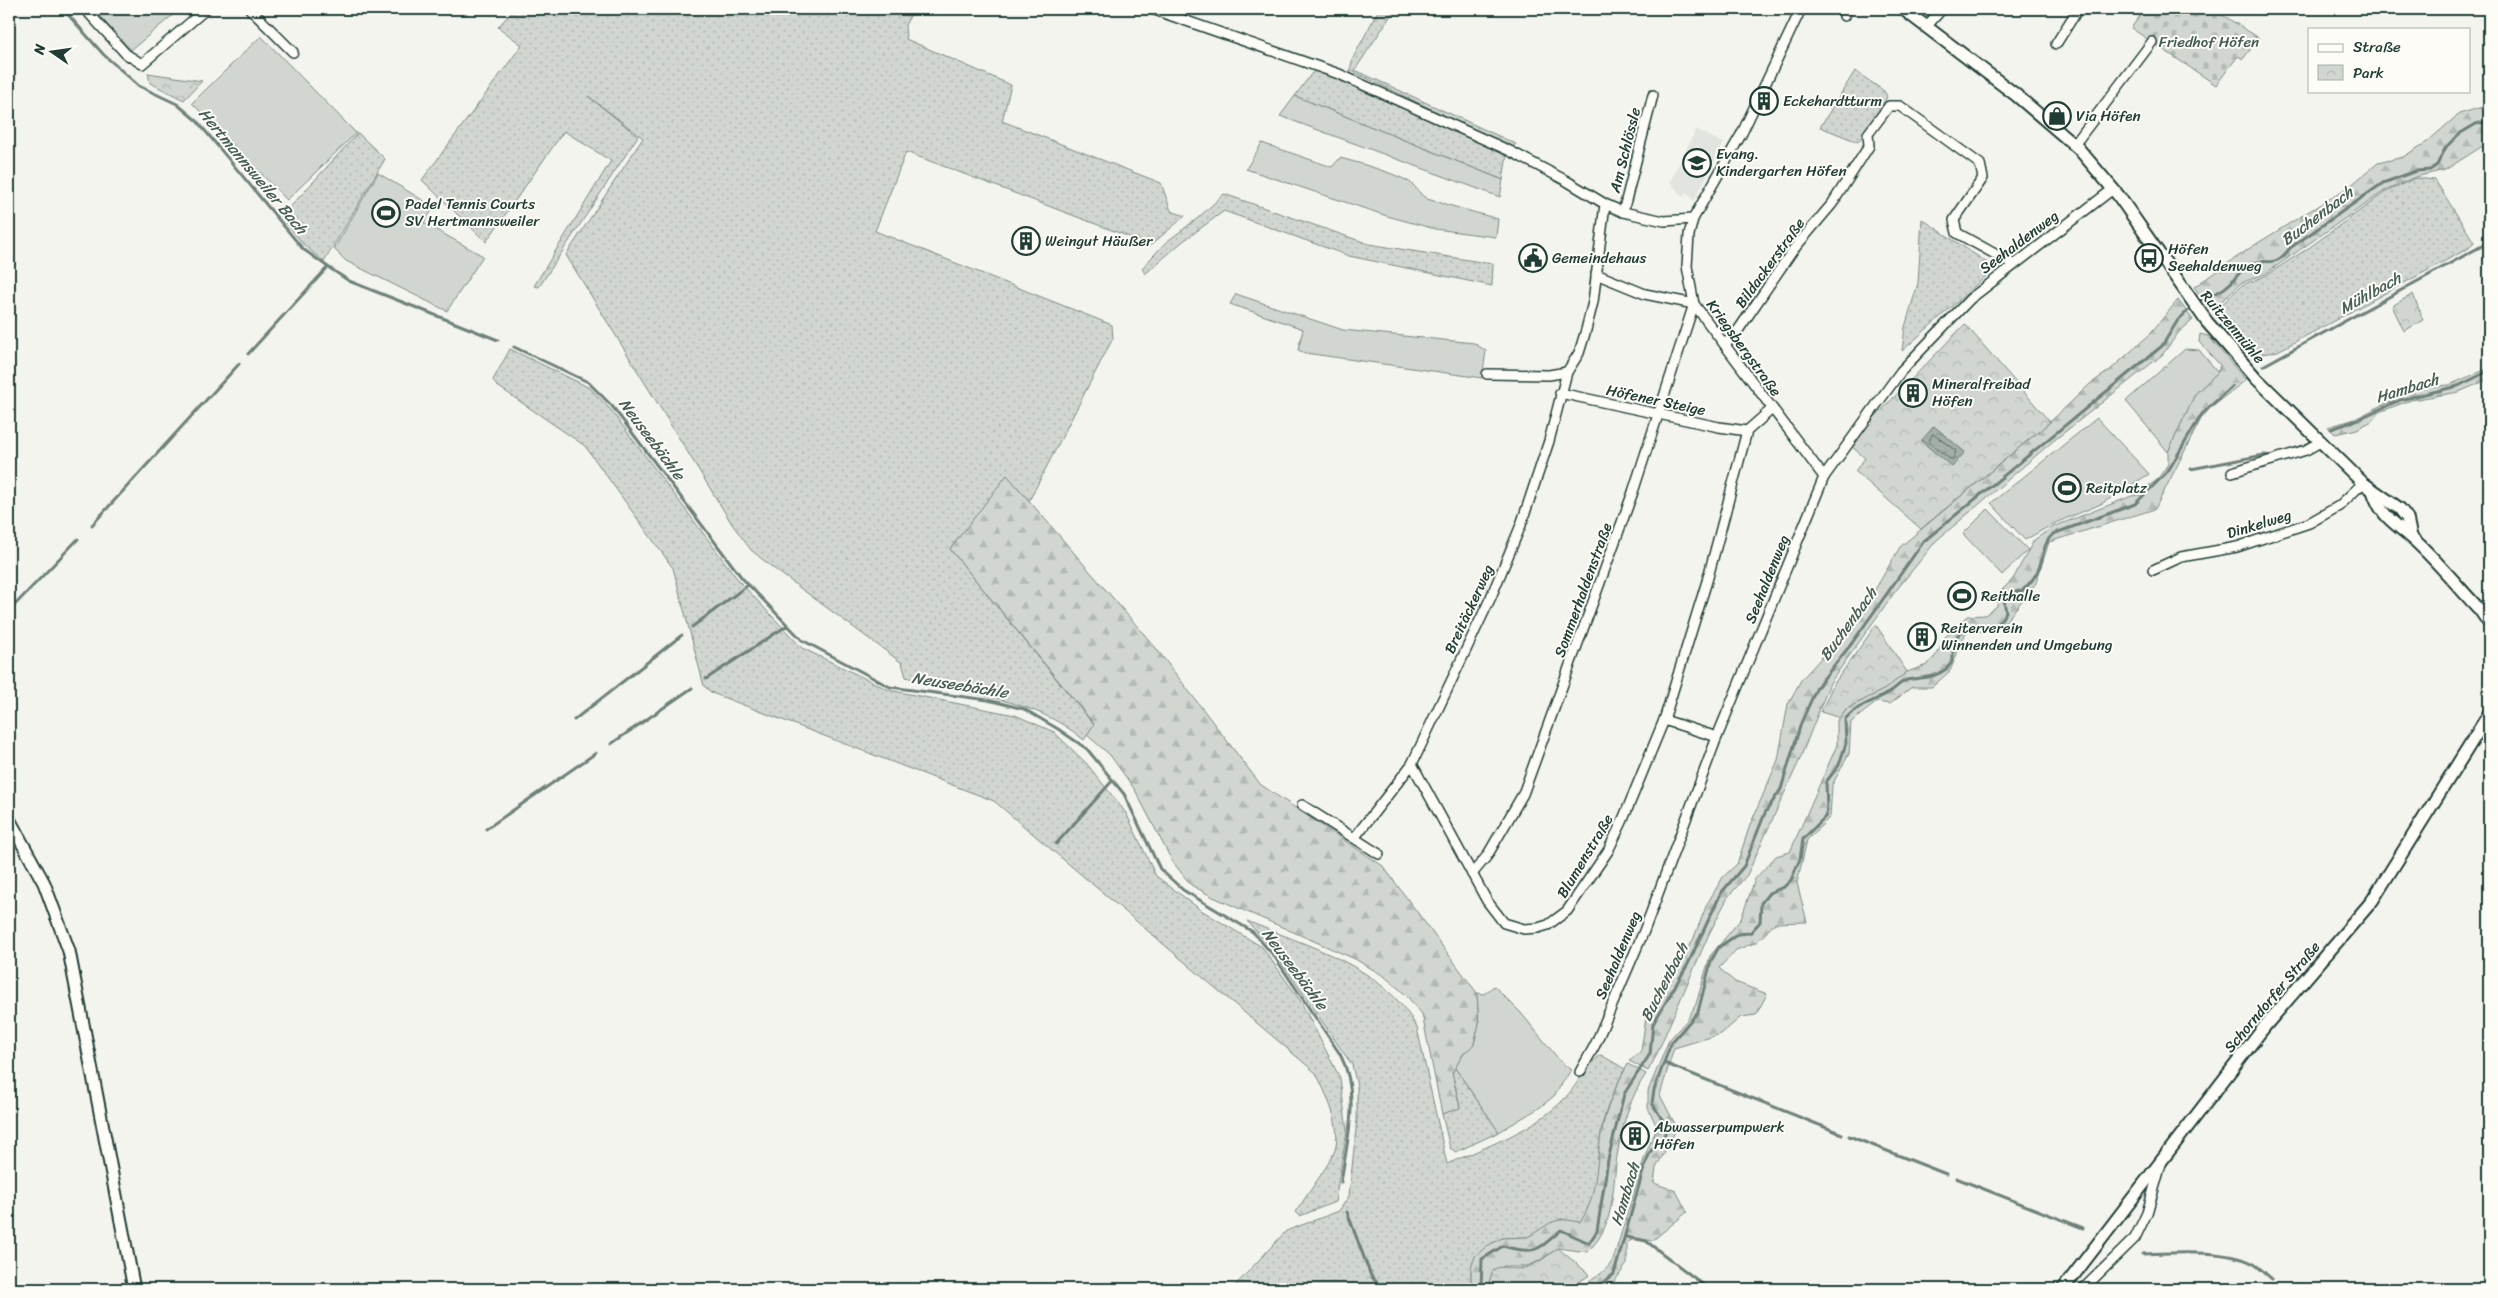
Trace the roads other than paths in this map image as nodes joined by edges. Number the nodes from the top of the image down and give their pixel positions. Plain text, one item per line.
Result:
1 (85, 9) edge
2 (206, 9) edge
3 (250, 9) edge
4 (1152, 9) edge
5 (1801, 9) edge
6 (1903, 9) edge
7 (1942, 9) edge
8 (2078, 9) edge
9 (1926, 27) junction
10 (2152, 42) dead end
11 (2056, 44) dead end
12 (293, 52) dead end
13 (1653, 94) dead end
14 (2074, 145) junction
15 (2116, 192) junction
16 (1605, 204) junction
17 (1623, 212) junction
18 (1693, 219) junction
19 (2013, 264) junction
20 (1596, 274) junction
21 (1694, 304) junction
22 (1724, 345) junction
23 (1567, 372) junction
24 (1487, 374) dead end
25 (1560, 393) junction
26 (1772, 409) junction
27 (1658, 414) junction
28 (1747, 431) junction
29 (2322, 441) junction
30 (2232, 472) dead end
31 (1824, 477) junction
32 (2368, 487) junction
33 (2153, 570) dead end
34 (2485, 613) edge
35 (2489, 623) edge
36 (2489, 714) edge
37 (1664, 720) junction
38 (1717, 737) junction
39 (1412, 764) junction
40 (1302, 805) dead end
41 (9, 819) edge
42 (1355, 837) junction
43 (1379, 854) dead end
44 (1472, 874) junction
45 (1580, 1072) dead end
46 (2164, 1156) junction
47 (134, 1289) edge
48 (2063, 1289) edge
49 (2082, 1289) edge

1 - 2 street
3 - 12 street
4 - 16 street
5 - 18 street, Kriegsbergstraße
6 - 9 street, Ruitzenmühle
7 - 9 street
8 - 11 street
9 - 14 street, Ruitzenmühle
10 - 14 street
13 - 17 street, Am Schlössle
14 - 15 street, Ruitzenmühle
15 - 19 street, Seehaldenweg
15 - 29 street, Ruitzenmühle
16 - 17 street
16 - 20 street, Breitäckerweg
17 - 18 street
18 - 21 street, Kriegsbergstraße
19 - 22 street, Bildackerstraße
19 - 31 street, Seehaldenweg
20 - 21 street
20 - 23 street, Breitäckerweg
21 - 22 street, Kriegsbergstraße
21 - 27 street, Sommerhaldenstraße
22 - 26 street, Kriegsbergstraße
23 - 24 street
23 - 25 street, Breitäckerweg
25 - 27 street, Höfener Steige
25 - 39 street, Breitäckerweg
26 - 28 street
26 - 31 street, Kriegsbergstraße
27 - 28 street, Höfener Steige
27 - 44 street, Sommerhaldenstraße
28 - 37 street, Blumenstraße
29 - 30 street
29 - 32 street, Ruitzenmühle
31 - 38 street, Seehaldenweg
32 - 33 street, Dinkelweg
32 - 34 street, Ruitzenmühle
34 - 35 street
36 - 46 street, Schorndorfer Straße
37 - 38 street
37 - 44 street, Blumenstraße
38 - 45 street, Seehaldenweg
39 - 42 street, Breitäckerweg
39 - 44 street, Blumenstraße
40 - 42 street
41 - 47 street
42 - 43 street
46 - 48 street, Schorndorfer Straße
46 - 49 street

